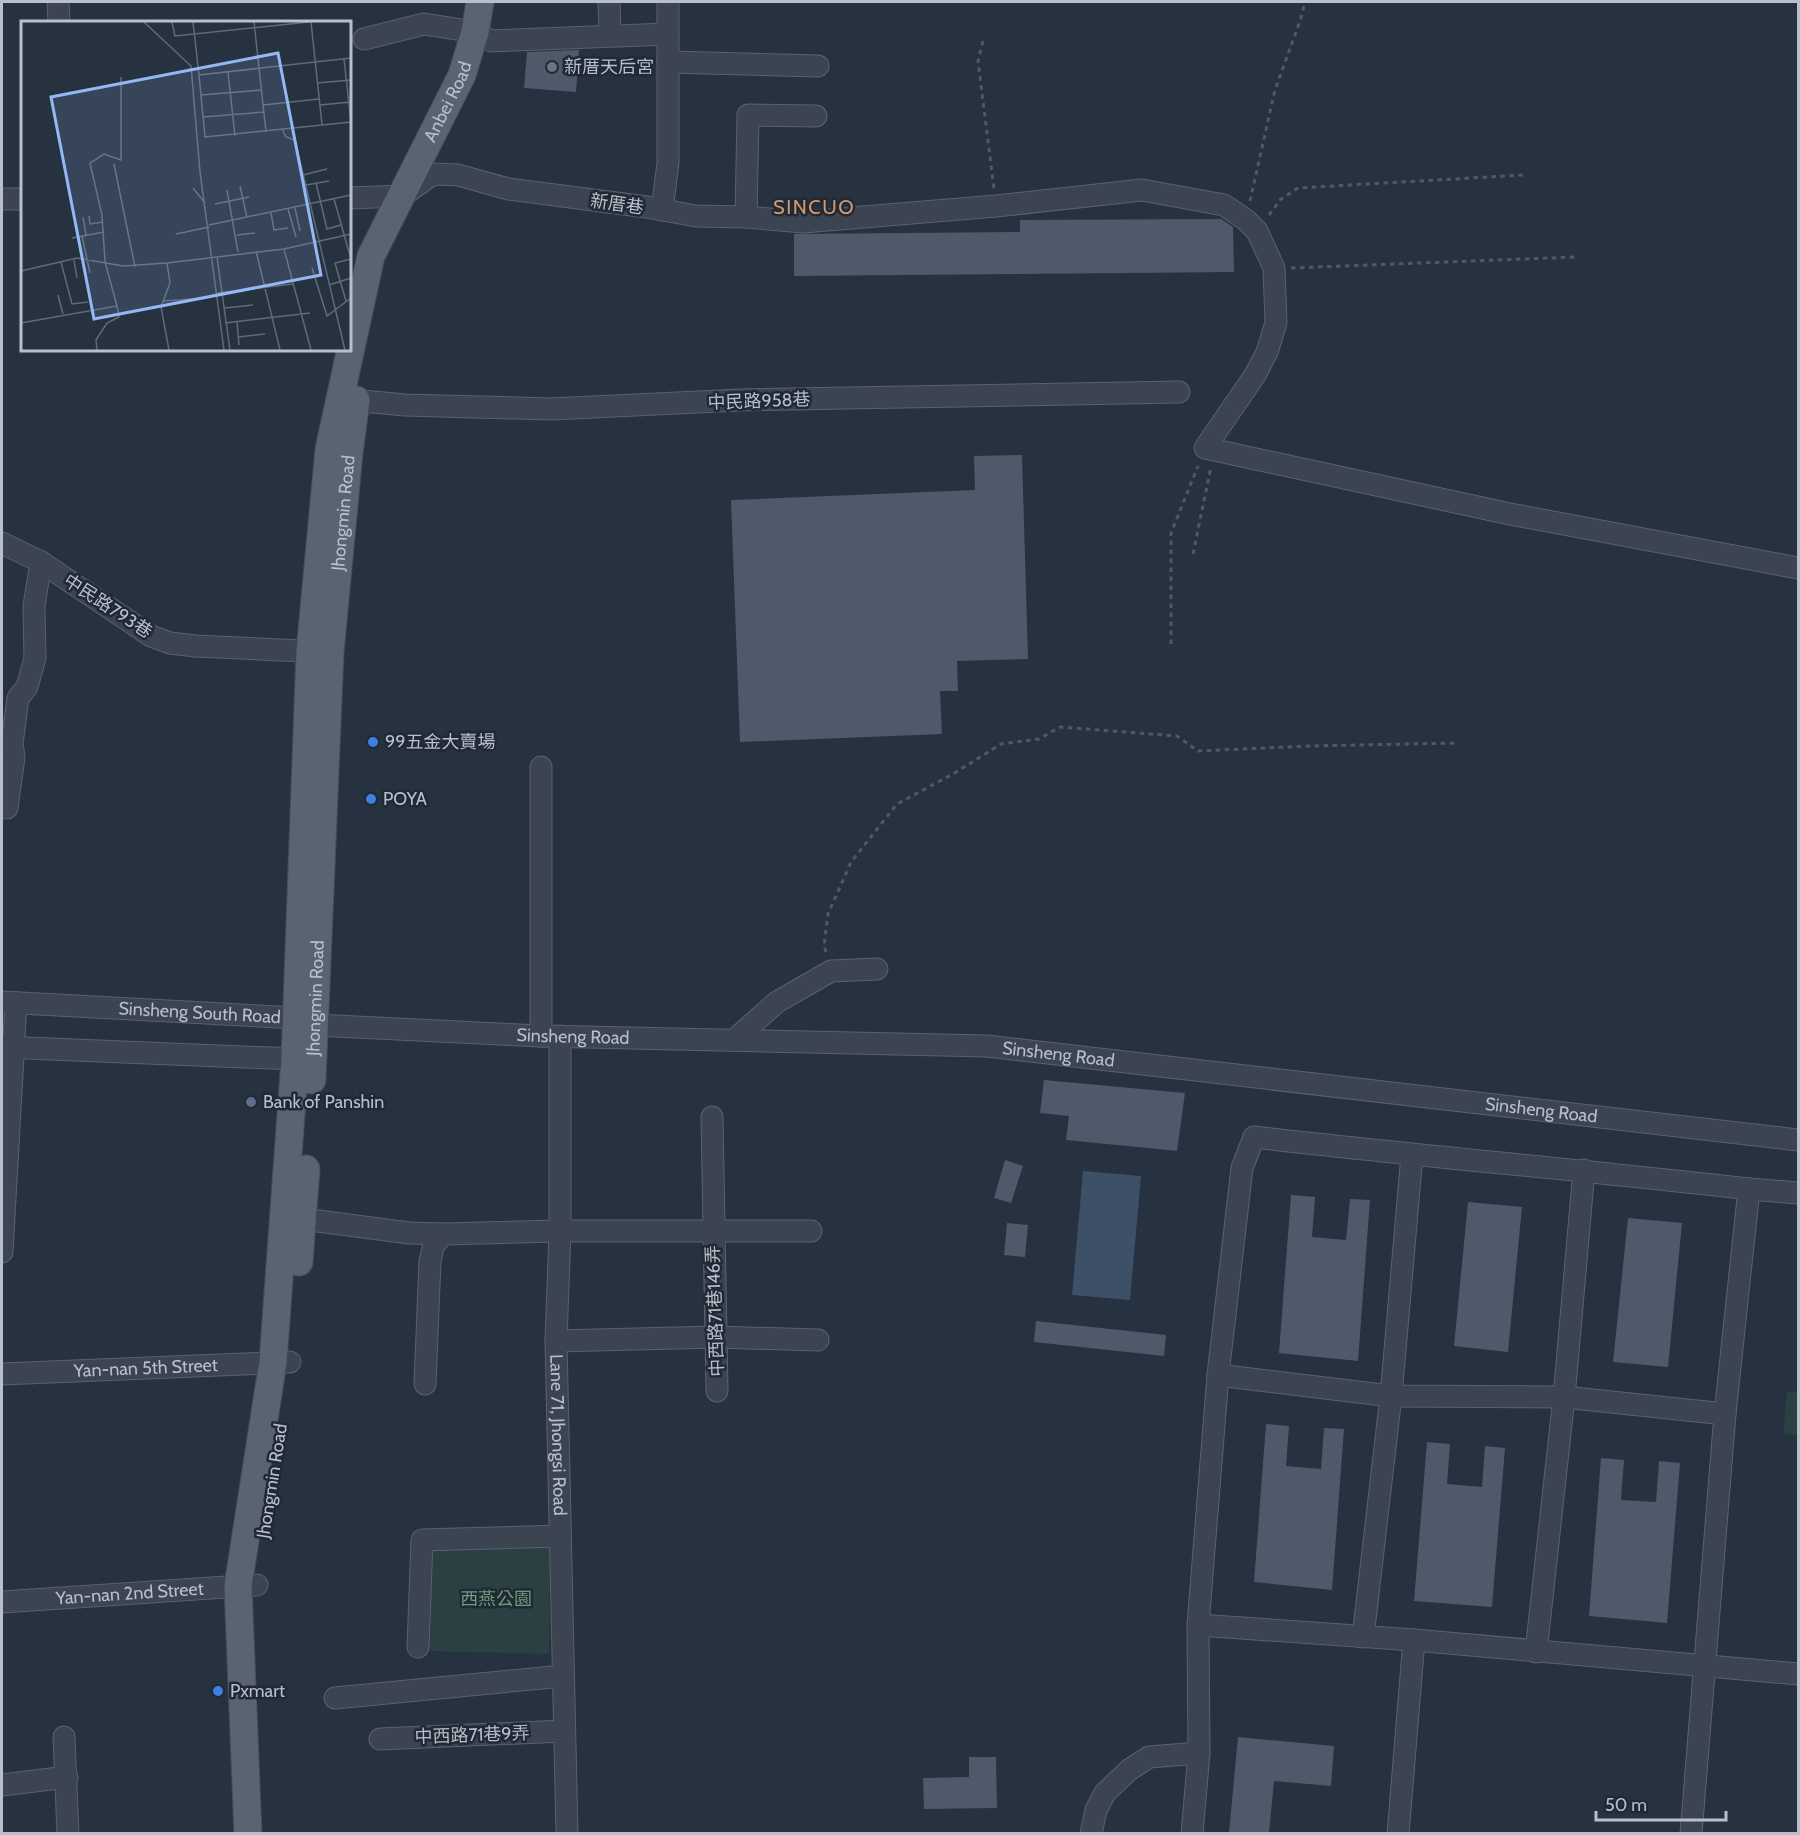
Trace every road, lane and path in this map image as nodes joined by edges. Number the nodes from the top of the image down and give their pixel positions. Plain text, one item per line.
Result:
1 (58, 2) edge
2 (480, 2) edge
3 (498, 2) edge
4 (609, 2) edge
5 (668, 2) edge
6 (1305, 2) edge
7 (59, 21) edge
8 (668, 33) junction
9 (610, 35) junction
10 (483, 36) junction
11 (364, 39) dead end
12 (982, 40) dead end
13 (668, 62) junction
14 (818, 66) dead end
15 (816, 116) dead end
16 (433, 174) junction
17 (1522, 175) dead end
18 (402, 196) junction
19 (351, 198) edge
20 (21, 199) edge
21 (2, 200) edge
22 (996, 206) junction
23 (662, 210) junction
24 (746, 217) junction
25 (1251, 226) junction
26 (1575, 257) dead end
27 (1274, 268) junction
28 (1179, 392) dead end
29 (348, 400) junction
30 (1210, 449) junction
31 (2, 543) edge
32 (1193, 554) dead end
33 (41, 562) junction
34 (1798, 568) edge
35 (1171, 644) dead end
36 (320, 652) junction
37 (1456, 743) dead end
38 (541, 767) dead end
39 (7, 808) dead end
40 (877, 969) dead end
41 (831, 971) junction
42 (9, 1003) edge
43 (305, 1022) junction
44 (550, 1036) junction
45 (734, 1040) junction
46 (7, 1048) edge
47 (294, 1059) junction
48 (712, 1117) dead end
49 (1798, 1140) edge
50 (1412, 1155) junction
51 (1584, 1170) junction
52 (1749, 1189) junction
53 (1798, 1193) edge
54 (303, 1219) junction
55 (560, 1231) junction
56 (713, 1231) junction
57 (811, 1231) dead end
58 (444, 1234) junction
59 (2, 1252) edge
60 (716, 1337) junction
61 (818, 1340) dead end
62 (556, 1341) junction
63 (282, 1362) junction
64 (2, 1374) edge
65 (1218, 1375) junction
66 (425, 1384) dead end
67 (717, 1391) dead end
68 (1391, 1396) junction
69 (1564, 1397) junction
70 (1725, 1414) junction
71 (560, 1536) junction
72 (248, 1586) junction
73 (2, 1602) edge
74 (1198, 1624) junction
75 (1363, 1636) junction
76 (1414, 1641) junction
77 (418, 1647) dead end
78 (1536, 1652) junction
79 (1704, 1667) junction
80 (1798, 1674) edge
81 (563, 1676) junction
82 (335, 1698) dead end
83 (564, 1731) junction
84 (64, 1737) dead end
85 (380, 1739) dead end
86 (1199, 1753) junction
87 (66, 1777) junction
88 (2, 1785) edge
89 (68, 1833) edge
90 (248, 1833) edge
91 (266, 1833) edge
92 (567, 1833) edge
93 (1090, 1833) edge
94 (1192, 1833) edge
95 (1398, 1833) edge
96 (1691, 1833) edge

1 - 7 street
2 - 10 main road, Anbei Road
3 - 10 main road, Anbei Road
4 - 9 street
5 - 8 street
6 - 25 path
8 - 9 street
8 - 13 street
9 - 10 street
10 - 11 street
10 - 16 main road, Anbei Road
10 - 18 main road, Anbei Road
12 - 22 path
13 - 14 street
13 - 23 street
15 - 24 street
16 - 18 street
16 - 23 street, 新厝巷
16 - 29 main road, Jhongmin Road
17 - 25 path
18 - 19 street
18 - 29 main road, Jhongmin Road
20 - 21 street
22 - 24 street, 新厝巷
22 - 25 street, 新厝巷
23 - 24 street, 新厝巷
25 - 27 street
26 - 27 path
27 - 30 street
28 - 29 street, 中民路958巷
29 - 36 main road, Jhongmin Road
30 - 32 path
30 - 34 street
30 - 35 path
31 - 33 street, 中民路793巷
33 - 36 street, 中民路793巷
33 - 39 street
36 - 43 main road, Jhongmin Road
37 - 41 path
38 - 44 street, Lane 71, Jhongsi Road
40 - 41 street
41 - 45 street
42 - 43 street, Sinsheng South Road
42 - 46 street
43 - 44 street, Sinsheng Road
43 - 47 main road, Jhongmin Road
43 - 54 main road, Jhongmin Road
44 - 45 street, Sinsheng Road
44 - 55 street, Lane 71, Jhongsi Road
45 - 49 street, Sinsheng Road
46 - 47 street
46 - 59 street
47 - 63 main road, Jhongmin Road
48 - 56 street, 中西路71巷146弄
50 - 51 street
50 - 65 street
50 - 68 street
51 - 52 street
51 - 69 street
52 - 53 street
52 - 70 street
54 - 58 street, 中西路71巷146弄
54 - 63 main road, Jhongmin Road
55 - 56 street, 中西路71巷146弄
55 - 58 street, 中西路71巷146弄
55 - 62 street, Lane 71, Jhongsi Road
56 - 57 street, 中西路71巷146弄
56 - 60 street, 中西路71巷146弄
58 - 66 street
60 - 61 street
60 - 62 street
60 - 67 street, 中西路71巷146弄
62 - 71 street, Lane 71, Jhongsi Road
63 - 64 street, Yan-nan 5th Street
63 - 72 main road, Jhongmin Road
65 - 68 street
65 - 74 street
68 - 69 street
68 - 75 street
69 - 70 street
69 - 78 street
70 - 79 street
71 - 77 street
71 - 81 street, Lane 71, Jhongsi Road
72 - 73 street, Yan-nan 2nd Street
72 - 90 main road, Jhongmin Road
72 - 91 main road, Jhongmin Road
74 - 75 street
74 - 86 street
75 - 76 street
76 - 78 street
76 - 95 street
78 - 79 street
79 - 80 street
79 - 96 street
81 - 82 street
81 - 83 street, Lane 71, Jhongsi Road
83 - 85 street, 中西路71巷9弄
83 - 92 street, Lane 71, Jhongsi Road
84 - 87 street
86 - 93 street
86 - 94 street
87 - 88 street
87 - 89 street

